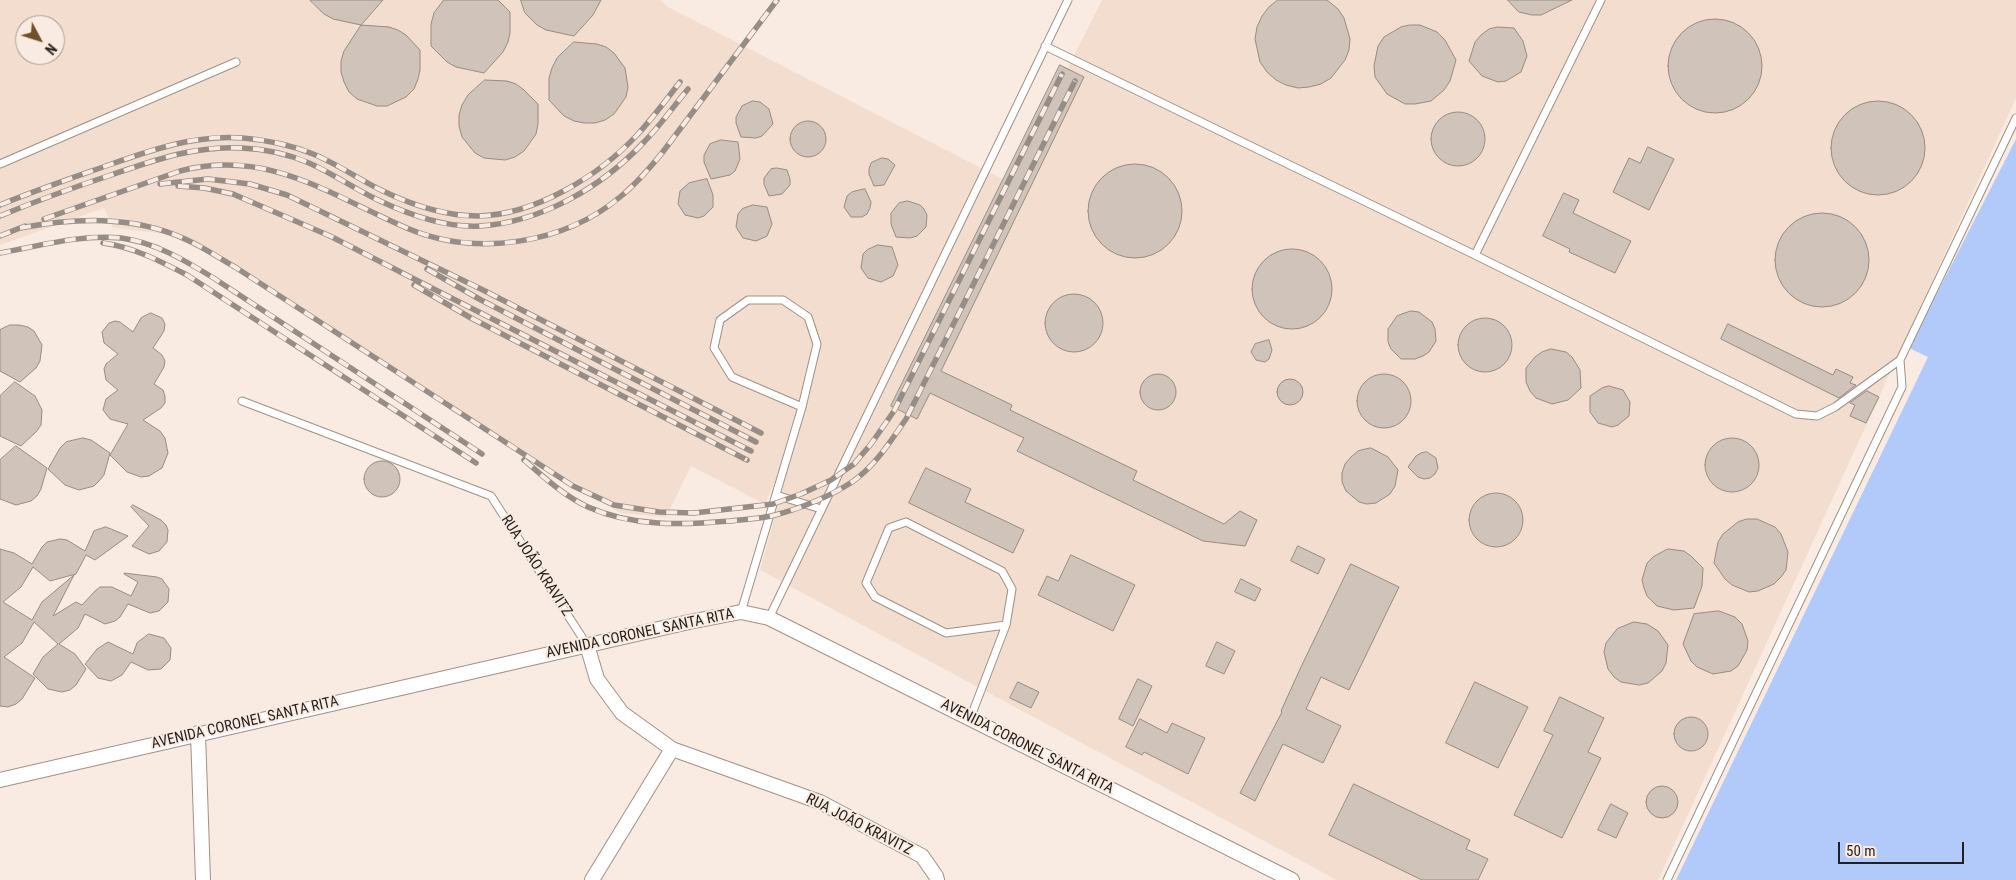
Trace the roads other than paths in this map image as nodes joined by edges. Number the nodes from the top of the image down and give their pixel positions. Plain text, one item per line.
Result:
1 (1068, 0) edge
2 (1601, 0) edge
3 (1044, 46) junction
4 (236, 62) dead end
5 (2016, 118) edge
6 (0, 164) edge
7 (1474, 255) junction
8 (1900, 360) junction
9 (242, 401) dead end
10 (802, 407) junction
11 (776, 495) junction
12 (822, 509) junction
13 (741, 612) junction
14 (769, 618) junction
15 (1006, 626) junction
16 (587, 645) junction
17 (970, 719) junction
18 (198, 733) junction
19 (672, 749) junction
20 (0, 780) edge
21 (935, 879) edge
22 (203, 880) edge
23 (592, 880) edge
24 (1292, 880) edge
25 (1667, 880) edge

1 - 3 lane
2 - 7 lane
3 - 7 lane
3 - 12 lane
4 - 6 lane
5 - 8 lane
7 - 8 lane
8 - 25 lane
9 - 16 lane, RUA JOÃO KRAVITZ
10 - 10 lane
10 - 11 lane
11 - 12 lane
11 - 13 lane
12 - 14 lane
13 - 14 street, AVENIDA CORONEL SANTA RITA
13 - 16 street, AVENIDA CORONEL SANTA RITA
14 - 17 street, AVENIDA CORONEL SANTA RITA
15 - 15 lane
15 - 17 lane
16 - 18 street, AVENIDA CORONEL SANTA RITA
16 - 19 street, RUA JOÃO KRAVITZ
17 - 24 street, AVENIDA CORONEL SANTA RITA
18 - 20 street, AVENIDA CORONEL SANTA RITA
18 - 22 street
19 - 21 street, RUA JOÃO KRAVITZ
19 - 23 street

